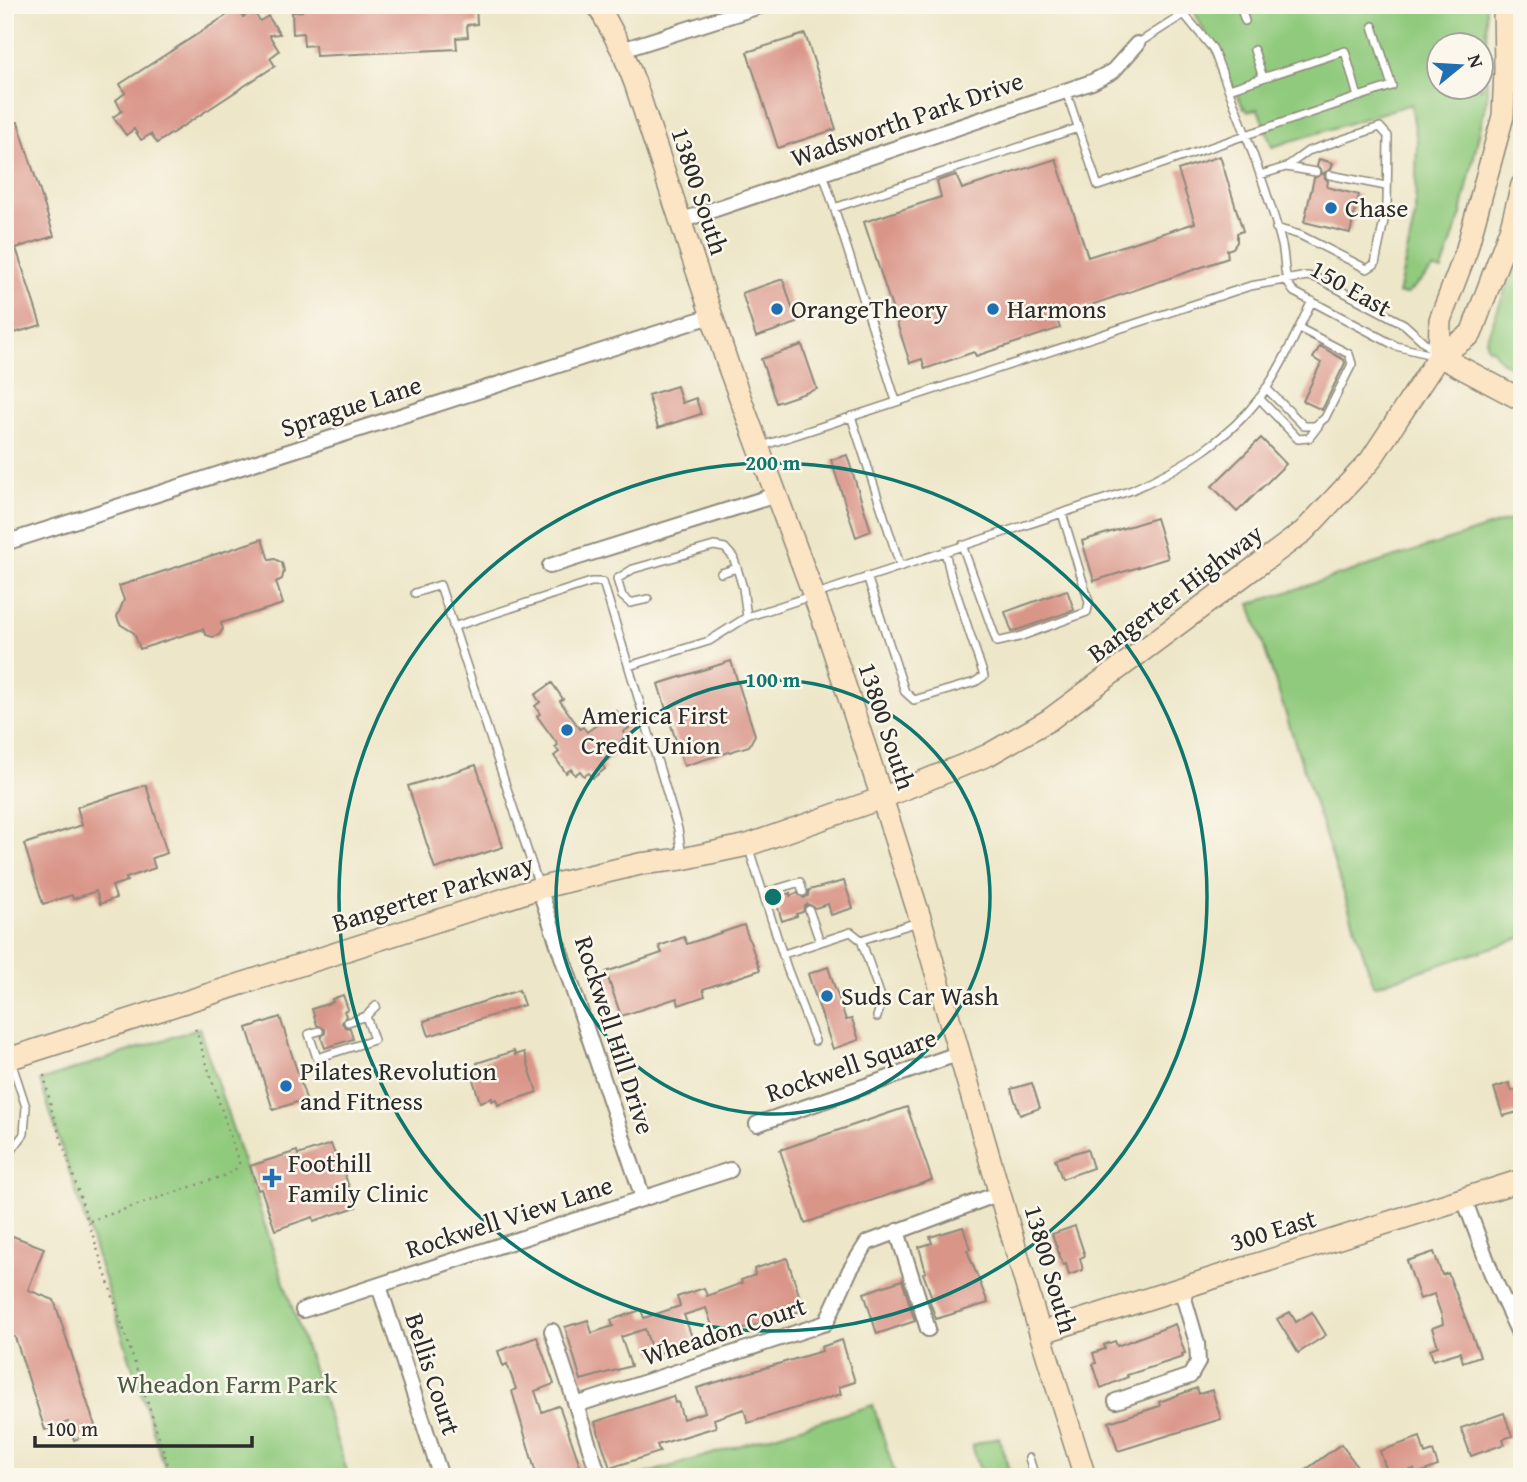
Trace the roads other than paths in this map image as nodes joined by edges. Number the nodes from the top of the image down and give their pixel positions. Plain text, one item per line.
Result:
1 (598, 5) edge
2 (763, 5) edge
3 (1178, 5) edge
4 (1247, 5) edge
5 (1504, 5) edge
6 (1184, 14) junction
7 (1245, 21) dead end
8 (1373, 26) dead end
9 (1137, 44) joint
10 (622, 50) junction
11 (1254, 50) dead end
12 (1263, 78) junction
13 (1229, 89) junction
14 (1066, 92) junction
15 (1359, 97) junction
16 (1078, 128) junction
17 (1246, 135) junction
18 (1286, 167) junction
19 (1316, 172) dead end
20 (823, 173) junction
21 (1260, 175) junction
22 (1330, 175) dead end
23 (1522, 185) edge
24 (1386, 186) junction
25 (834, 208) junction
26 (680, 221) junction
27 (1276, 228) junction
28 (1286, 279) junction
29 (1312, 301) junction
30 (711, 316) junction
31 (1299, 328) junction
32 (1439, 356) junction
33 (1266, 388) junction
34 (1259, 398) junction
35 (1522, 400) edge
36 (896, 401) junction
37 (851, 416) junction
38 (1325, 418) junction
39 (758, 448) junction
40 (776, 495) junction
41 (1062, 513) junction
42 (5, 544) edge
43 (962, 545) junction
44 (945, 551) junction
45 (900, 565) junction
46 (550, 566) dead end
47 (737, 568) junction
48 (721, 573) dead end
49 (867, 576) junction
50 (617, 579) junction
51 (603, 582) junction
52 (415, 593) dead end
53 (813, 594) junction
54 (648, 599) dead end
55 (747, 617) junction
56 (453, 627) junction
57 (628, 666) junction
58 (882, 798) junction
59 (748, 845) junction
60 (682, 859) junction
61 (539, 888) junction
62 (803, 892) dead end
63 (764, 893) junction
64 (809, 910) dead end
65 (921, 921) junction
66 (861, 940) junction
67 (820, 942) junction
68 (784, 954) junction
69 (376, 1006) dead end
70 (366, 1016) junction
71 (877, 1017) dead end
72 (348, 1022) dead end
73 (319, 1031) dead end
74 (815, 1041) dead end
75 (960, 1053) junction
76 (7, 1054) edge
77 (757, 1124) dead end
78 (9, 1154) dead end
79 (730, 1170) dead end
80 (1522, 1180) edge
81 (1000, 1193) junction
82 (643, 1198) junction
83 (1464, 1199) junction
84 (897, 1231) junction
85 (379, 1286) junction
86 (1181, 1288) junction
87 (303, 1310) dead end
88 (928, 1329) dead end
89 (552, 1331) dead end
90 (1040, 1333) junction
91 (1522, 1340) edge
92 (1116, 1401) dead end
93 (576, 1405) junction
94 (1029, 1458) dead end
95 (596, 1467) dead end
96 (441, 1477) edge
97 (1035, 1477) edge
98 (1085, 1477) edge

1 - 10 main road, 13800 South
2 - 10 street
3 - 6 lane
4 - 7 lane
5 - 32 main road
6 - 9 lane
6 - 13 lane
8 - 15 lane
9 - 14 street, Wadsworth Park Drive
10 - 26 main road, 13800 South
11 - 12 lane
12 - 13 lane
12 - 15 lane
13 - 17 lane
14 - 16 lane
14 - 20 street, Wadsworth Park Drive
15 - 17 lane
16 - 17 lane
16 - 25 lane
17 - 21 lane
18 - 19 lane
18 - 21 lane
18 - 24 lane
20 - 25 lane
20 - 26 street, Wadsworth Park Drive
21 - 27 lane
22 - 24 lane
23 - 32 main road, Bangerter Highway
24 - 27 lane
25 - 36 lane
26 - 30 main road, 13800 South
27 - 28 lane
28 - 29 lane, 150 East
28 - 32 lane, 150 East
28 - 36 lane
29 - 31 lane
29 - 32 lane, 150 East
30 - 39 main road, 13800 South
30 - 42 street, Sprague Lane
31 - 33 lane
31 - 38 lane
32 - 35 main road, 150 East
32 - 58 main road, Bangerter Highway
33 - 34 lane
33 - 38 lane
34 - 38 lane
34 - 41 lane
36 - 37 lane
37 - 39 lane
37 - 45 lane
39 - 40 main road, 13800 South
40 - 46 street
40 - 53 main road, 13800 South
41 - 43 lane
41 - 43 lane
43 - 44 lane
44 - 45 lane
44 - 49 lane
45 - 49 lane
47 - 48 lane
47 - 50 lane
47 - 55 lane
49 - 53 lane
50 - 51 lane
50 - 54 lane
51 - 56 lane
51 - 57 lane
52 - 56 lane
53 - 55 lane
53 - 58 main road, 13800 South
55 - 57 lane
56 - 61 lane
57 - 60 lane
58 - 59 main road, Bangerter Parkway
58 - 65 main road, 13800 South
59 - 60 main road, Bangerter Parkway
59 - 63 lane
60 - 61 main road, Bangerter Parkway
61 - 76 main road, Bangerter Parkway
61 - 82 street, Rockwell Hill Drive
62 - 63 lane
63 - 68 lane
64 - 67 lane
65 - 66 lane
65 - 75 main road, 13800 South
66 - 67 lane
66 - 71 lane
67 - 68 lane
68 - 74 lane
69 - 70 lane
70 - 72 lane
70 - 73 lane
75 - 77 street, Rockwell Square
75 - 81 main road, 13800 South
76 - 78 lane
79 - 82 street, Rockwell View Lane
80 - 83 main road, 300 East
81 - 84 street, Wheadon Court
81 - 90 main road, 13800 South
82 - 85 street, Rockwell View Lane
83 - 86 main road, 300 East
83 - 91 street
84 - 88 street
84 - 93 street, Wheadon Court
85 - 87 street, Rockwell View Lane
85 - 96 street, Bellis Court
86 - 90 main road, 300 East
86 - 92 street
89 - 93 street
90 - 98 main road, 13800 South
93 - 95 street
94 - 97 lane

